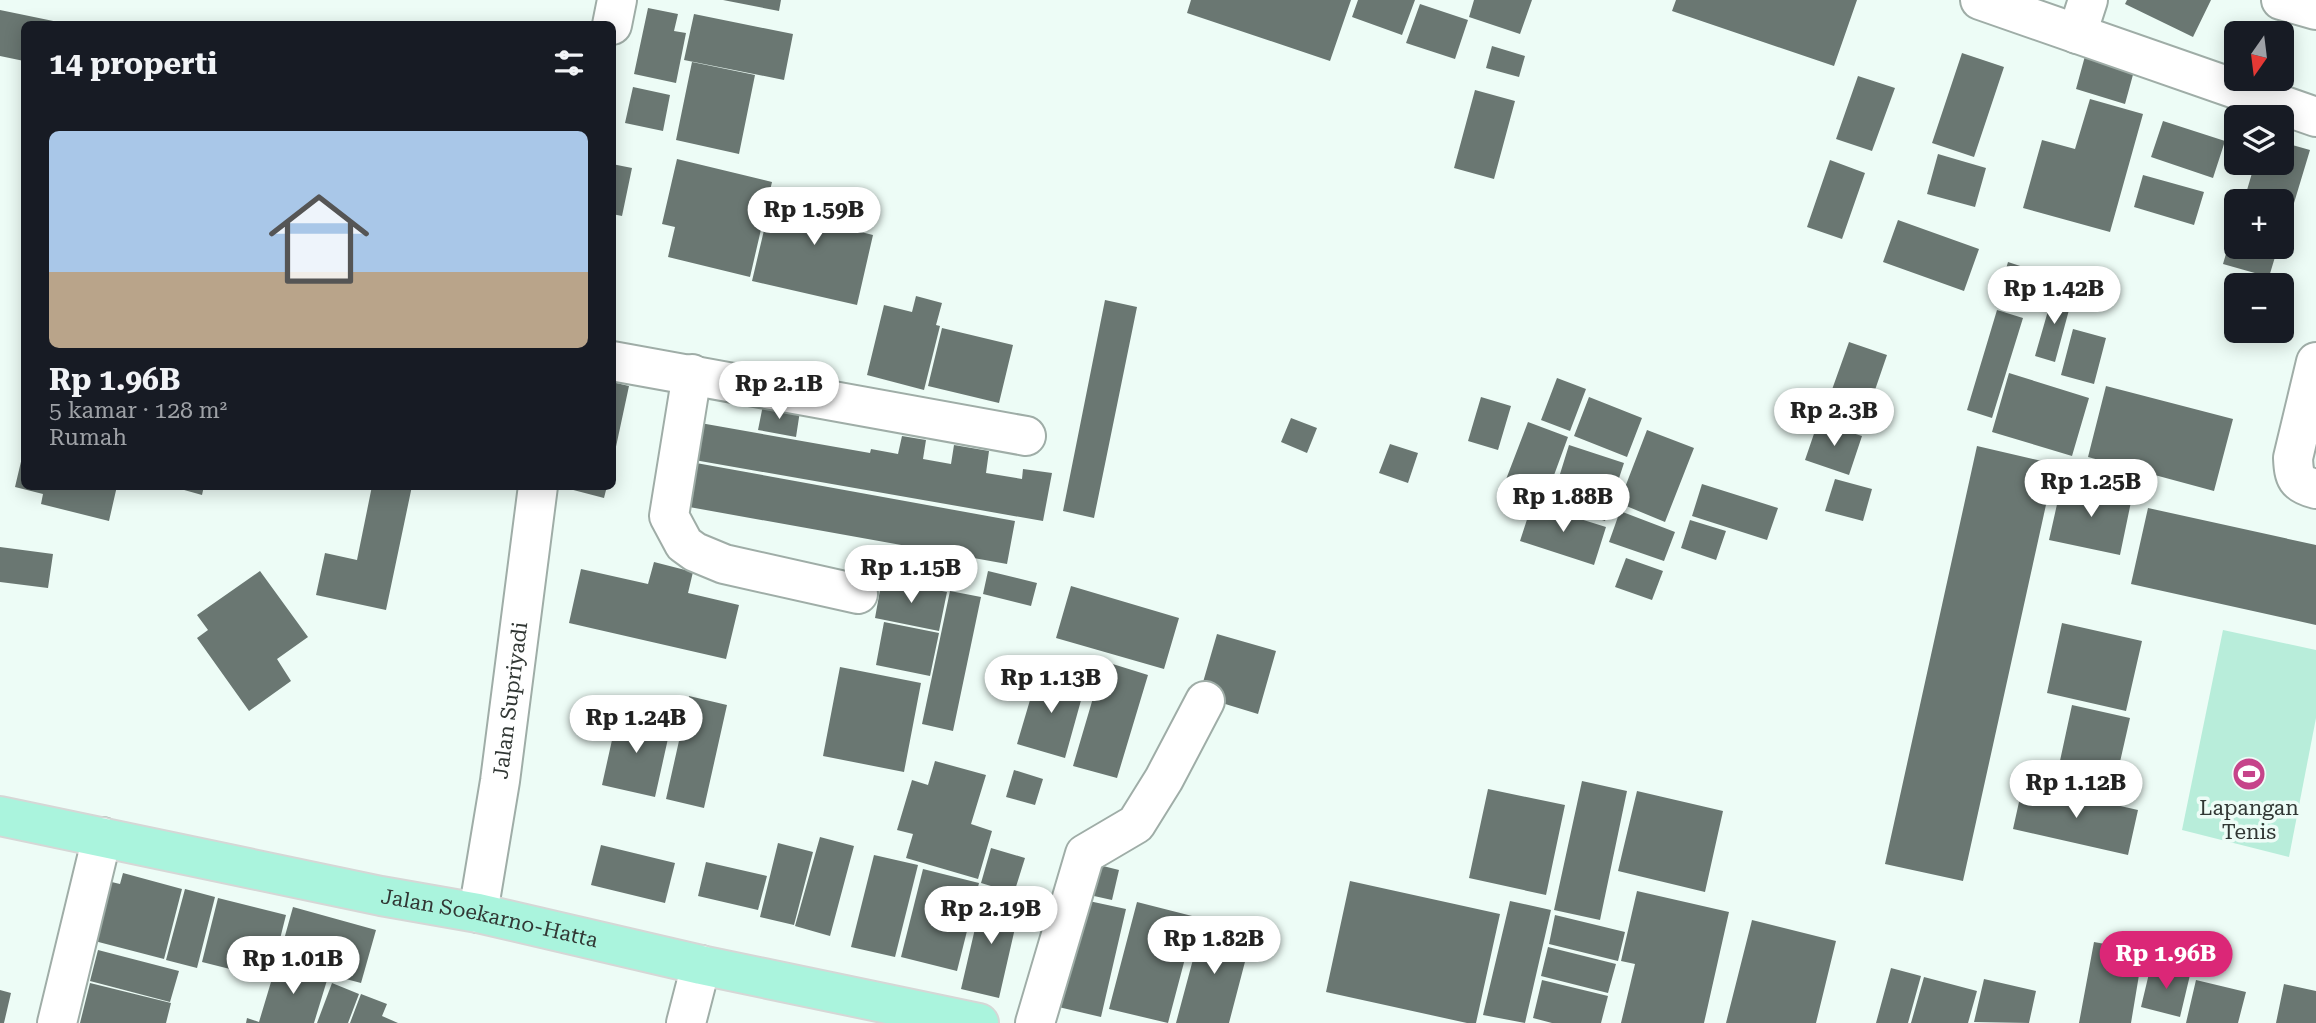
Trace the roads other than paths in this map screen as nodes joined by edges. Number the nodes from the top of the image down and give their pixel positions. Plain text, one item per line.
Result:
1 (617, 0) edge
2 (1980, 0) edge
3 (2281, 0) edge
4 (2316, 10) edge
5 (2082, 17) edge
6 (613, 21) edge
7 (2316, 117) edge
8 (616, 362) edge
9 (2316, 362) edge
10 (692, 374) junction
11 (1026, 436) dead end
12 (2316, 489) edge
13 (537, 490) edge
14 (858, 594) dead end
15 (1205, 701) dead end
16 (0, 816) edge
17 (102, 837) junction
18 (478, 913) junction
19 (701, 965) junction
20 (57, 1023) edge
21 (686, 1023) edge
22 (979, 1023) edge
23 (1035, 1023) edge

1 - 6 street
2 - 5 street
3 - 4 street
5 - 7 street
8 - 10 street
9 - 12 street
10 - 11 street
10 - 14 street
13 - 18 street, Jalan Supriyadi
15 - 23 street
16 - 17 main road, Jalan Soekarno-Hatta
17 - 18 main road, Jalan Soekarno-Hatta
17 - 20 street
18 - 19 main road, Jalan Soekarno-Hatta
19 - 21 street
19 - 22 main road, Jalan Soekarno-Hatta

